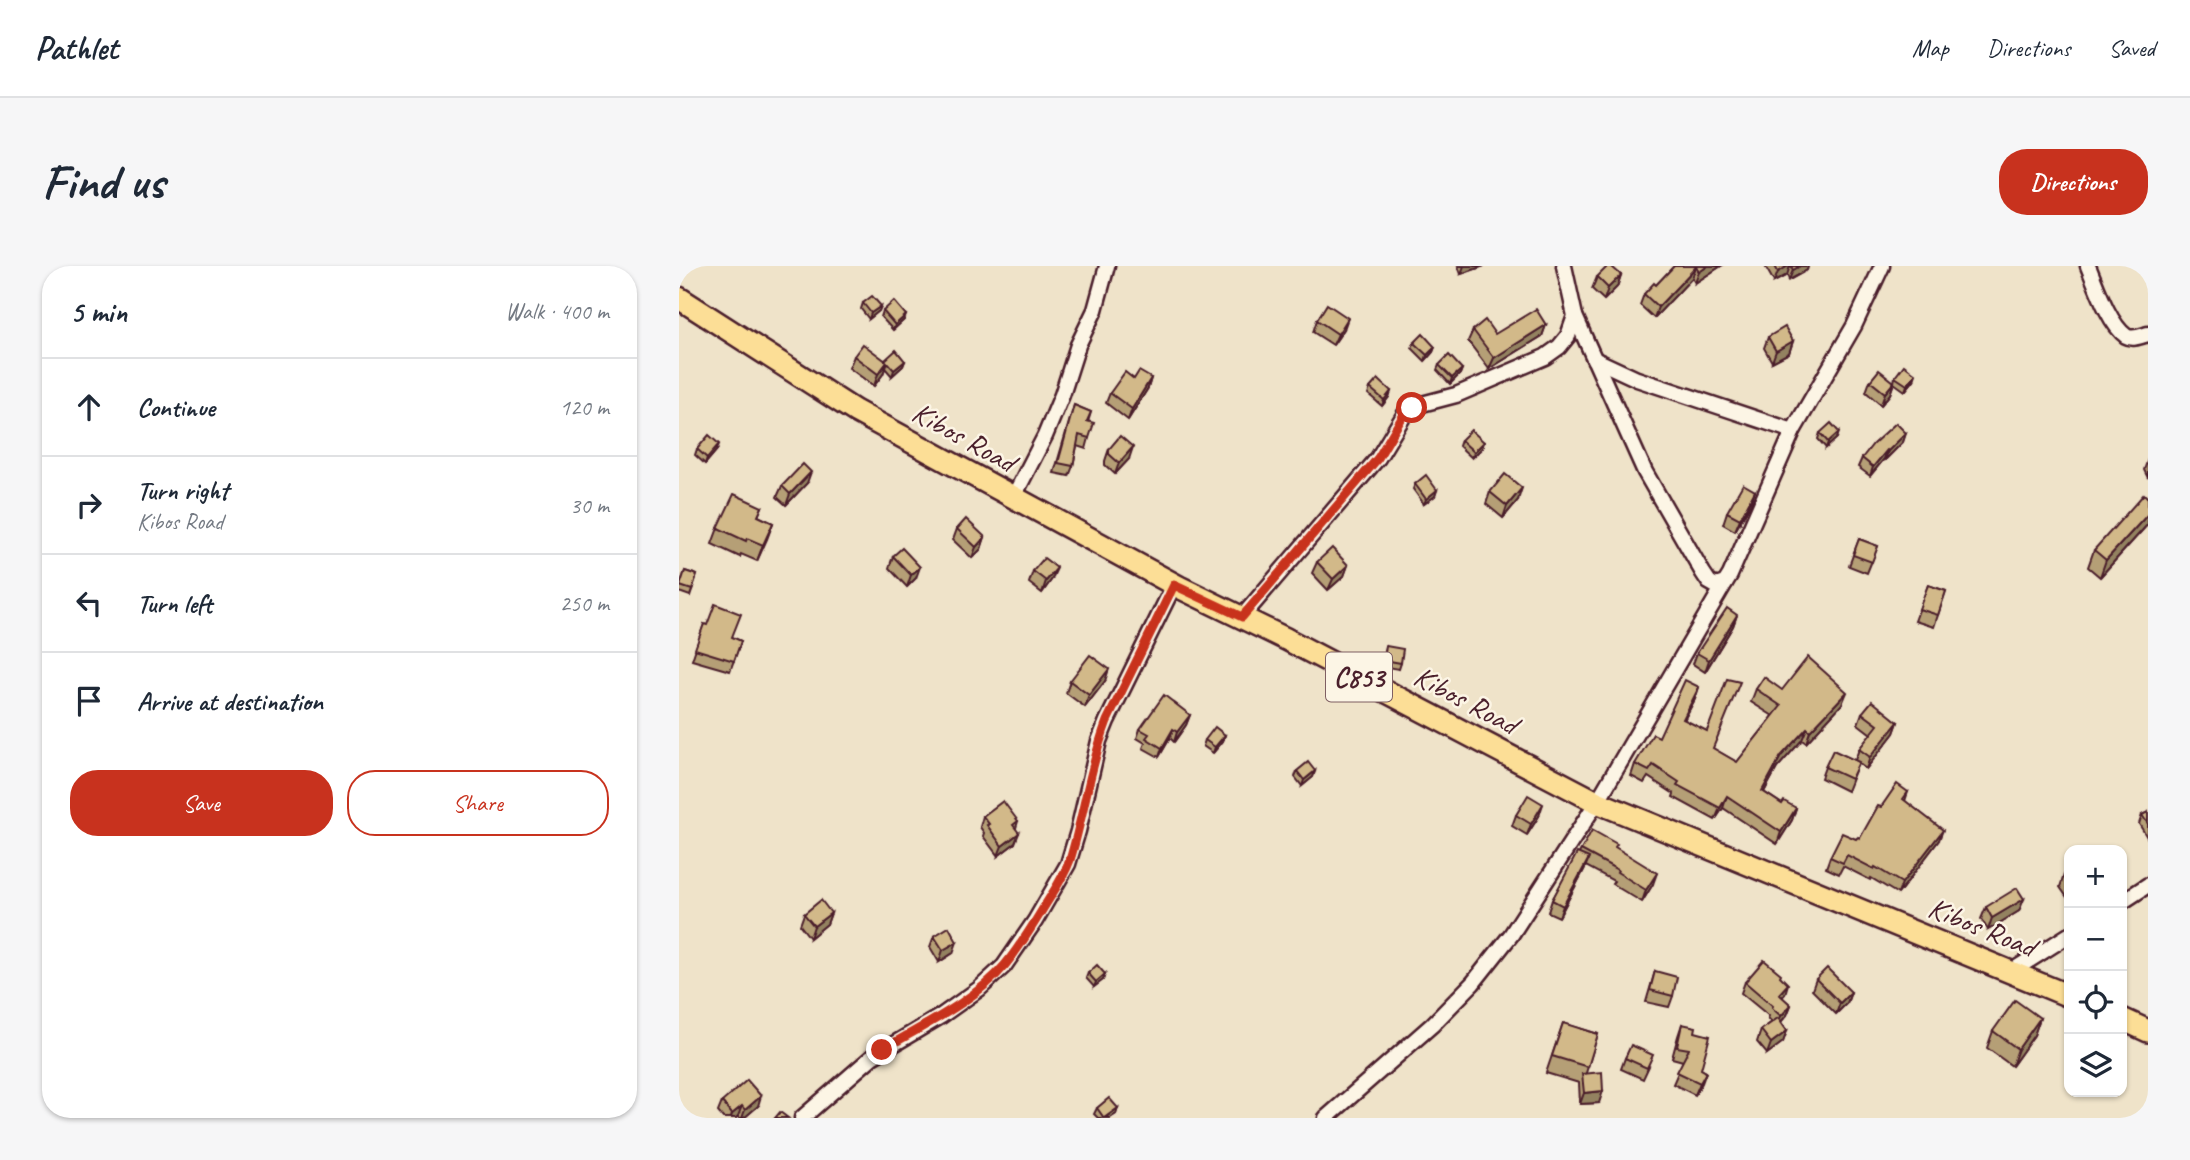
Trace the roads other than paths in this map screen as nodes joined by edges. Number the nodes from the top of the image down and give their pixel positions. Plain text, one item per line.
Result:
1 (1107, 266) edge
2 (1564, 266) edge
3 (1882, 266) edge
4 (2088, 266) edge
5 (680, 300) edge
6 (1574, 316) junction
7 (2148, 334) edge
8 (1594, 359) junction
9 (1793, 431) junction
10 (1013, 498) junction
11 (1725, 583) junction
12 (1174, 585) junction
13 (1242, 617) junction
14 (1597, 802) junction
15 (2148, 885) edge
16 (2127, 899) edge
17 (2064, 938) edge
18 (2012, 971) junction
19 (2064, 994) edge
20 (2127, 1021) edge
21 (2148, 1031) edge
22 (802, 1118) edge
23 (1326, 1118) edge

1 - 10 street
2 - 6 street
3 - 9 street
4 - 7 street
5 - 10 main road, Kibos Road / C853
6 - 8 street
6 - 13 street
8 - 9 street
8 - 11 street
9 - 11 street
10 - 12 main road, Kibos Road / C853
11 - 14 street
12 - 13 main road, Kibos Road / C853
12 - 22 street
13 - 14 main road, Kibos Road / C853
14 - 18 main road, Kibos Road / C853
14 - 23 street
15 - 16 street
17 - 18 street
18 - 19 main road, Kibos Road / C853
20 - 21 main road

